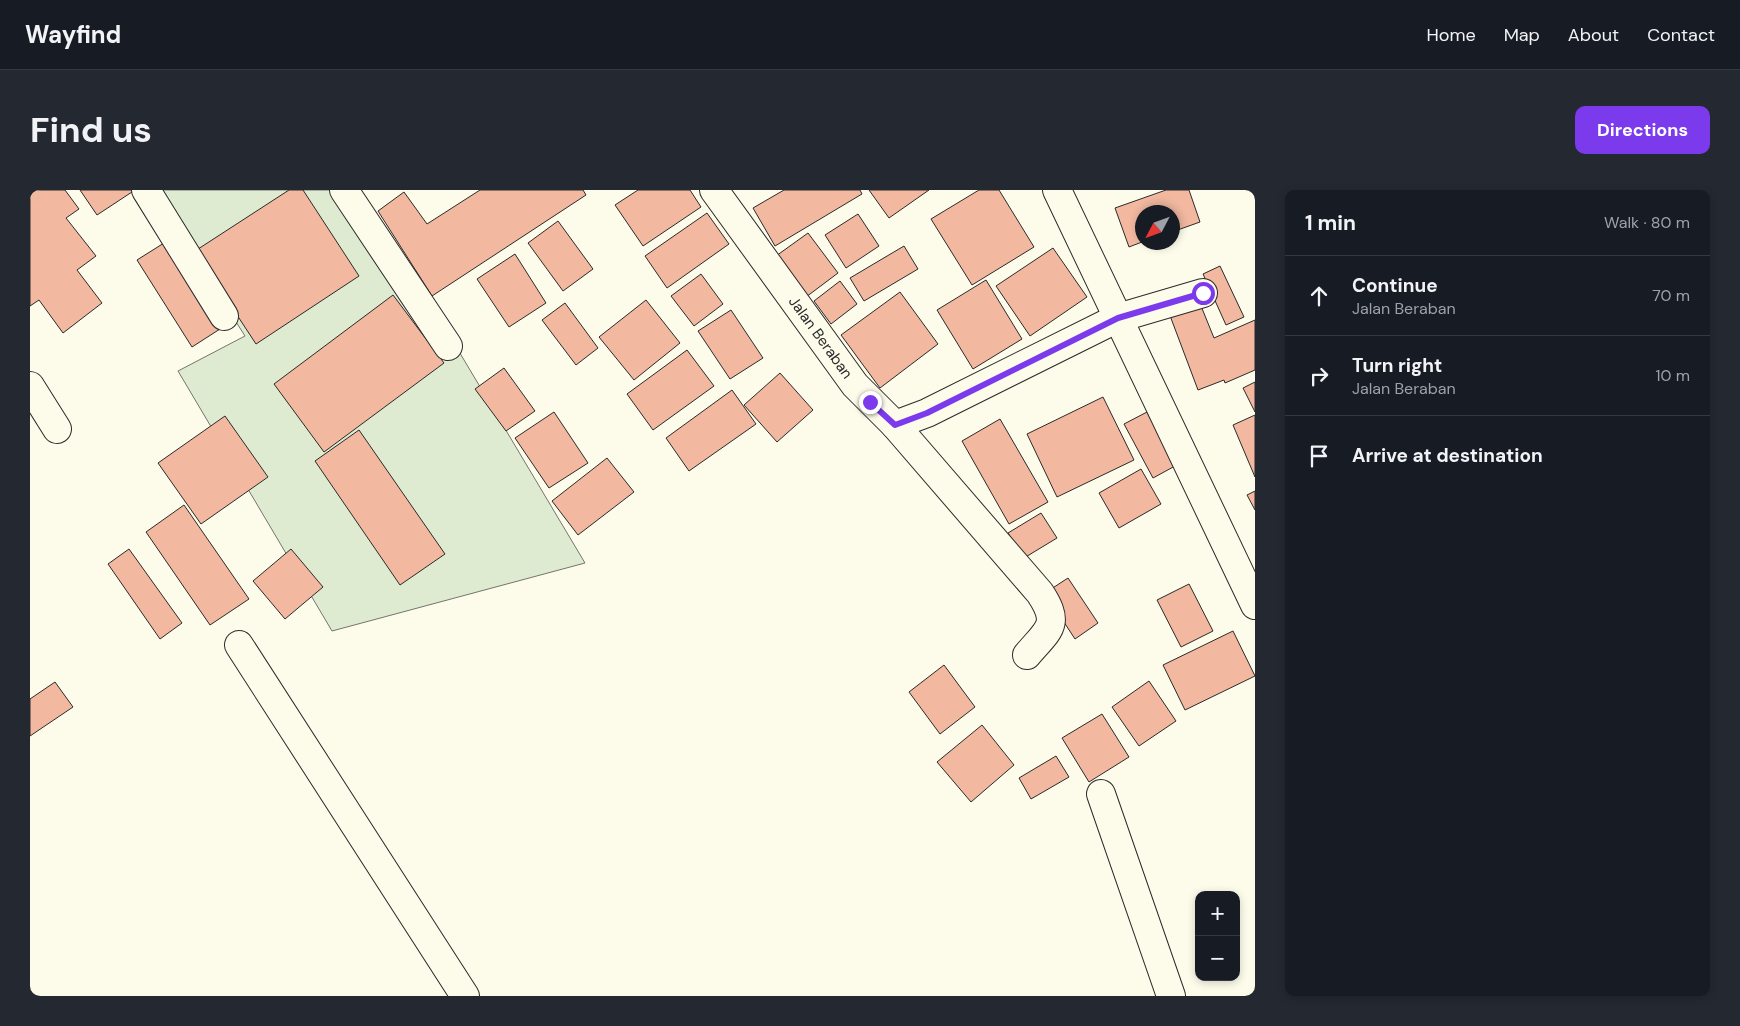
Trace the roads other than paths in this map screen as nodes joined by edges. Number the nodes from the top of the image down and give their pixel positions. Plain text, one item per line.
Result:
1 (146, 190) edge
2 (344, 190) edge
3 (714, 190) edge
4 (1057, 190) edge
5 (1203, 293) dead end
6 (224, 316) dead end
7 (1118, 318) junction
8 (448, 346) dead end
9 (30, 386) edge
10 (895, 425) junction
11 (57, 429) dead end
12 (1255, 605) edge
13 (239, 646) dead end
14 (1027, 654) dead end
15 (1101, 794) dead end
16 (465, 996) edge
17 (1171, 996) edge

1 - 6 street
2 - 8 street
3 - 10 street, Jalan Beraban
4 - 7 street
5 - 7 street
7 - 10 street
7 - 12 street
9 - 11 street
10 - 14 street, Jalan Beraban
13 - 16 street
15 - 17 street

